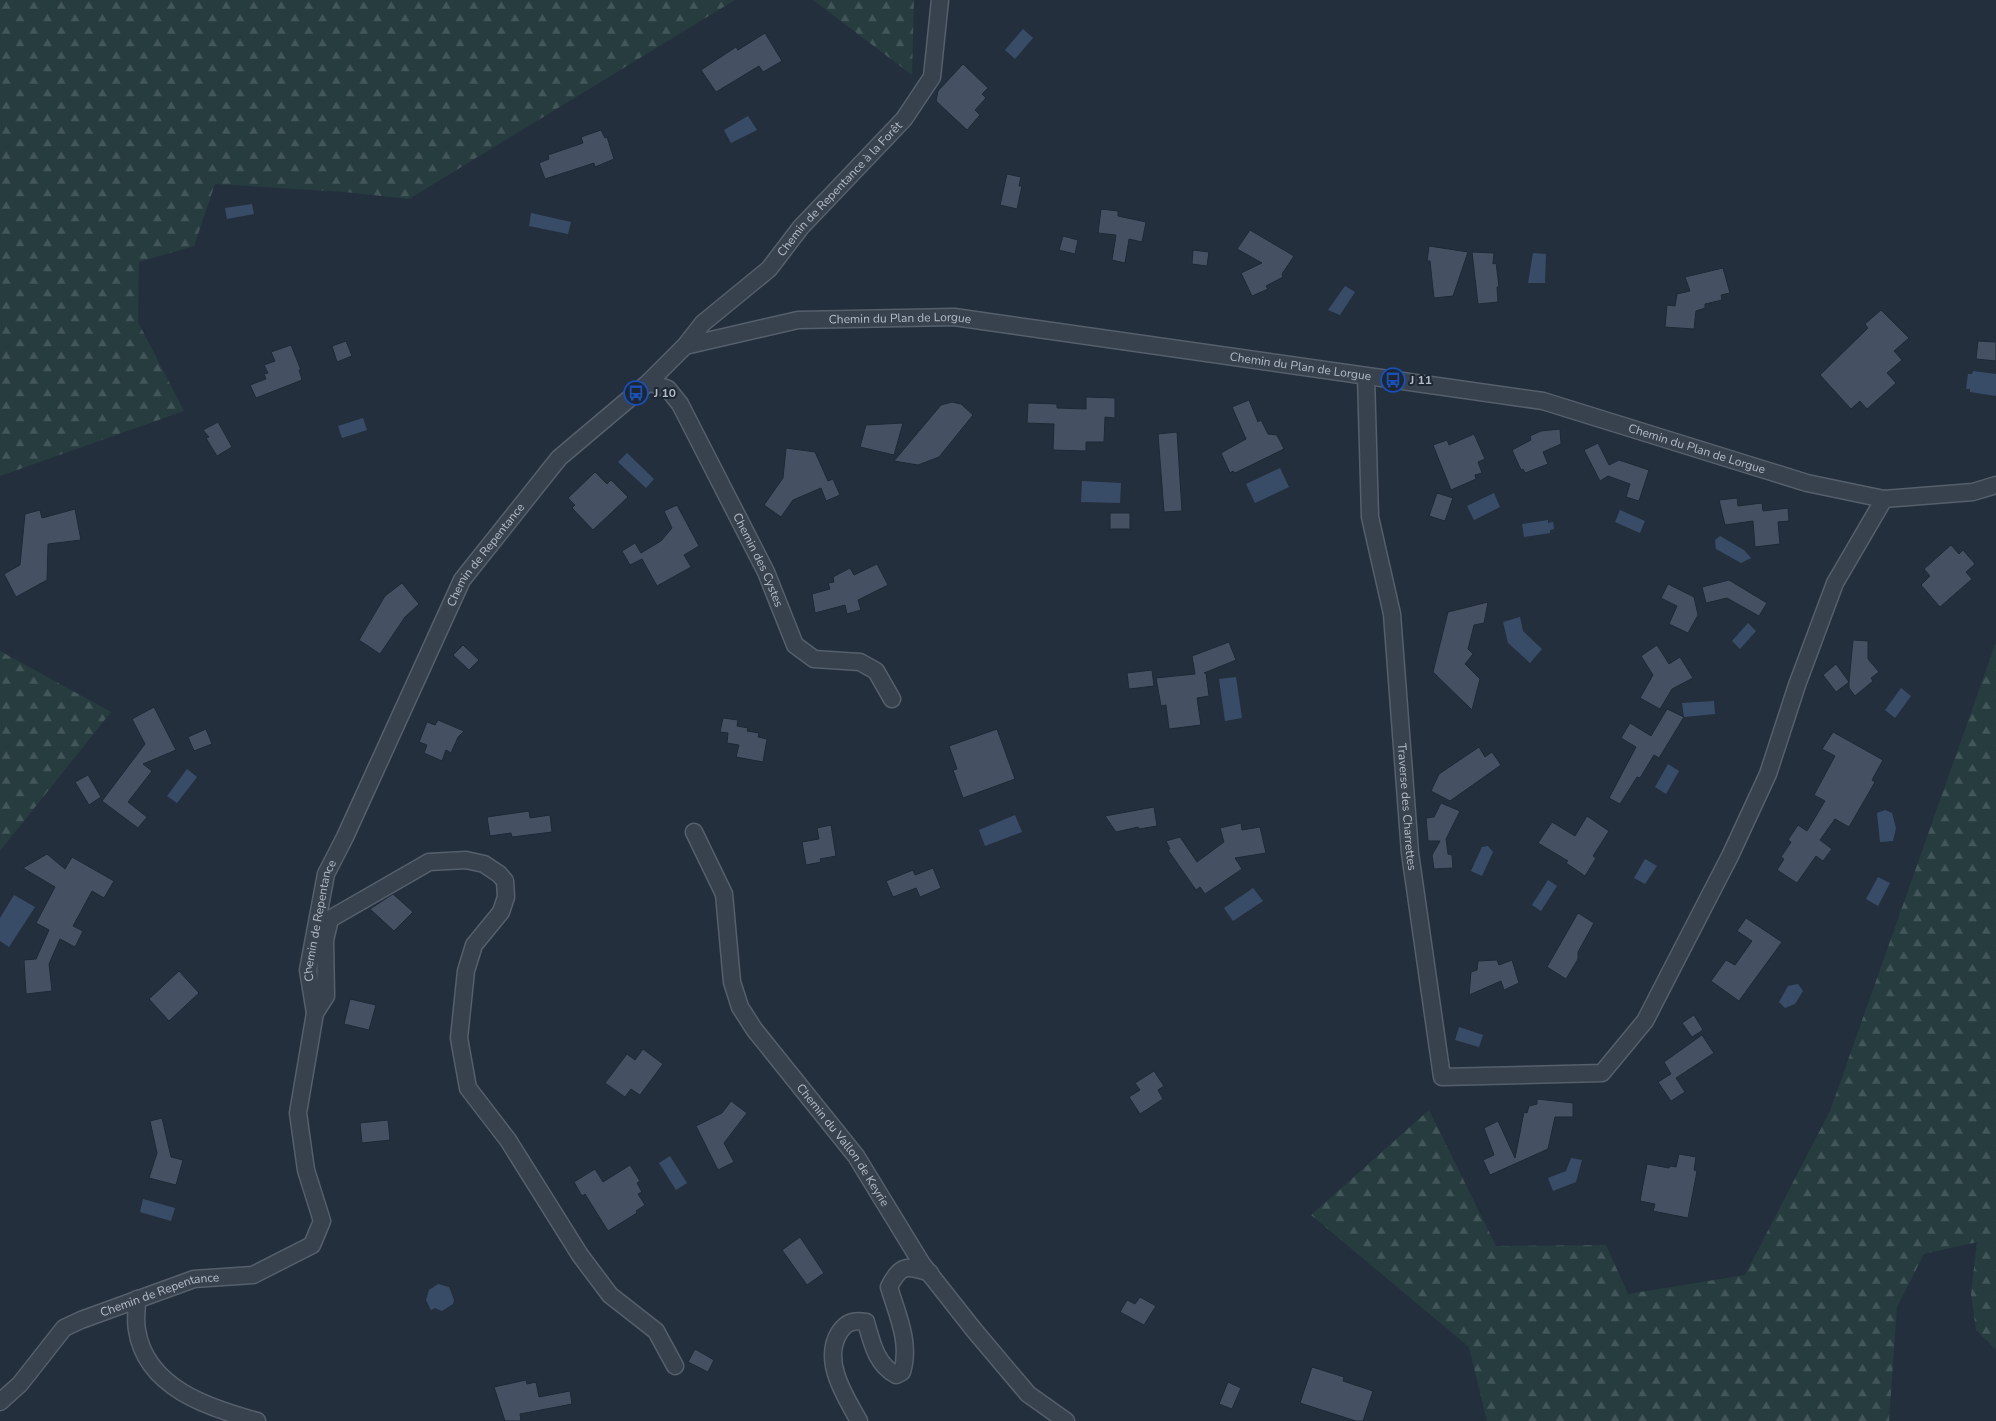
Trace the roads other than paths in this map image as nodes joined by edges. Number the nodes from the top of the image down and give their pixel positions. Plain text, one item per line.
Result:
1 (940, 0) edge
2 (685, 346) junction
3 (1366, 376) junction
4 (649, 382) junction
5 (1996, 485) edge
6 (1884, 499) junction
7 (892, 699) dead end
8 (694, 832) dead end
9 (315, 1013) junction
10 (930, 1273) junction
11 (137, 1299) junction
12 (675, 1366) dead end
13 (0, 1402) edge
14 (257, 1421) edge
15 (859, 1421) edge
16 (1066, 1421) edge

1 - 2 street, Chemin de Repentance à la Forêt
2 - 3 street, Chemin du Plan de Lorgue
2 - 4 street, Chemin de Repentance
3 - 6 street, Chemin du Plan de Lorgue
3 - 6 street, Traverse des Charrettes
4 - 7 street, Chemin des Cystes
4 - 9 street, Chemin de Repentance
5 - 6 street, Chemin du Plan de Lorgue
8 - 10 street, Chemin du Vallon de Keyrie
9 - 11 street, Chemin de Repentance
9 - 12 street
10 - 15 street
10 - 16 street, Chemin du Vallon de Keyrie
11 - 13 street, Chemin de Repentance
11 - 14 street

